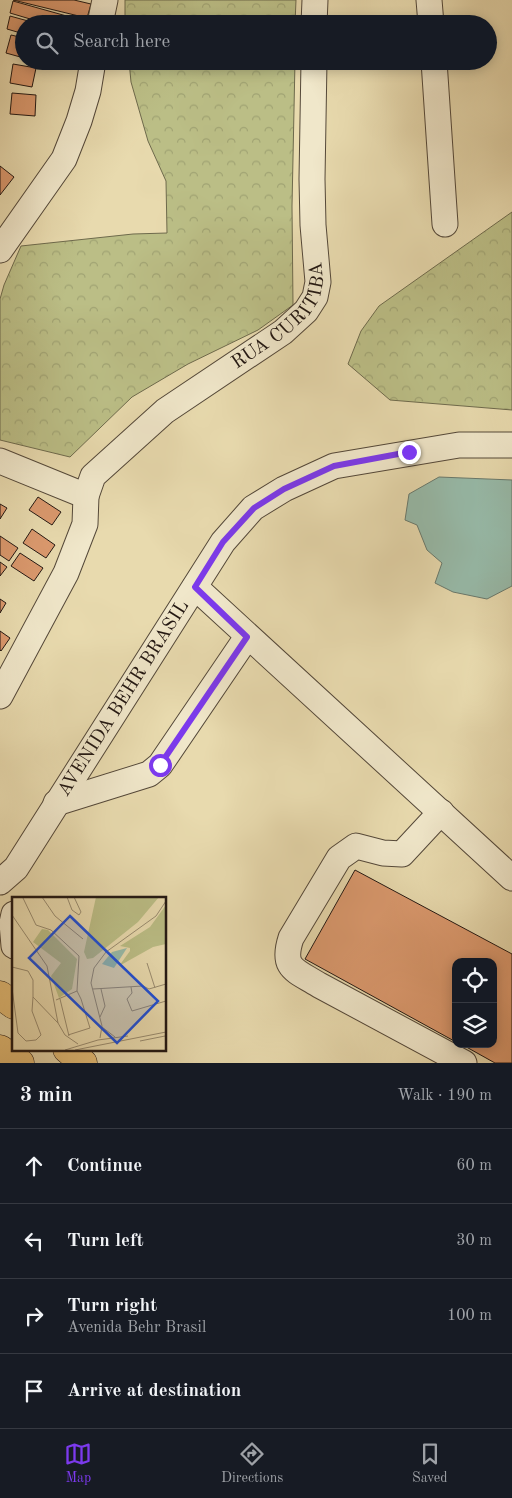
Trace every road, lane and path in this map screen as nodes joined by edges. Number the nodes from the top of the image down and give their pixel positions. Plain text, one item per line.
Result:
1 (105, 0) edge
2 (315, 0) edge
3 (429, 0) edge
4 (102, 15) edge
5 (314, 15) edge
6 (430, 15) edge
7 (91, 70) edge
8 (314, 70) edge
9 (435, 70) edge
10 (445, 224) dead end
11 (0, 250) edge
12 (512, 445) edge
13 (0, 460) edge
14 (86, 496) junction
15 (195, 587) junction
16 (247, 637) junction
17 (0, 696) edge
18 (56, 803) junction
19 (441, 812) junction
20 (8, 875) edge
21 (512, 878) edge
22 (15, 897) edge
23 (0, 994) edge
24 (12, 1003) edge
25 (0, 1049) edge
26 (68, 1050) edge
27 (20, 1063) edge
28 (83, 1063) edge
29 (464, 1063) edge

1 - 4 street
2 - 5 street
3 - 6 street
7 - 11 street
8 - 14 street, RUA CURITIBA
9 - 10 street
12 - 15 street, AVENIDA BEHR BRASIL
13 - 14 street
14 - 17 street, RUA CURITIBA
15 - 16 street
15 - 18 street, AVENIDA BEHR BRASIL
16 - 18 street
16 - 19 street
18 - 20 street, AVENIDA BEHR BRASIL
19 - 21 street
19 - 29 street
20 - 22 street
23 - 24 highway
25 - 27 highway
26 - 28 highway

